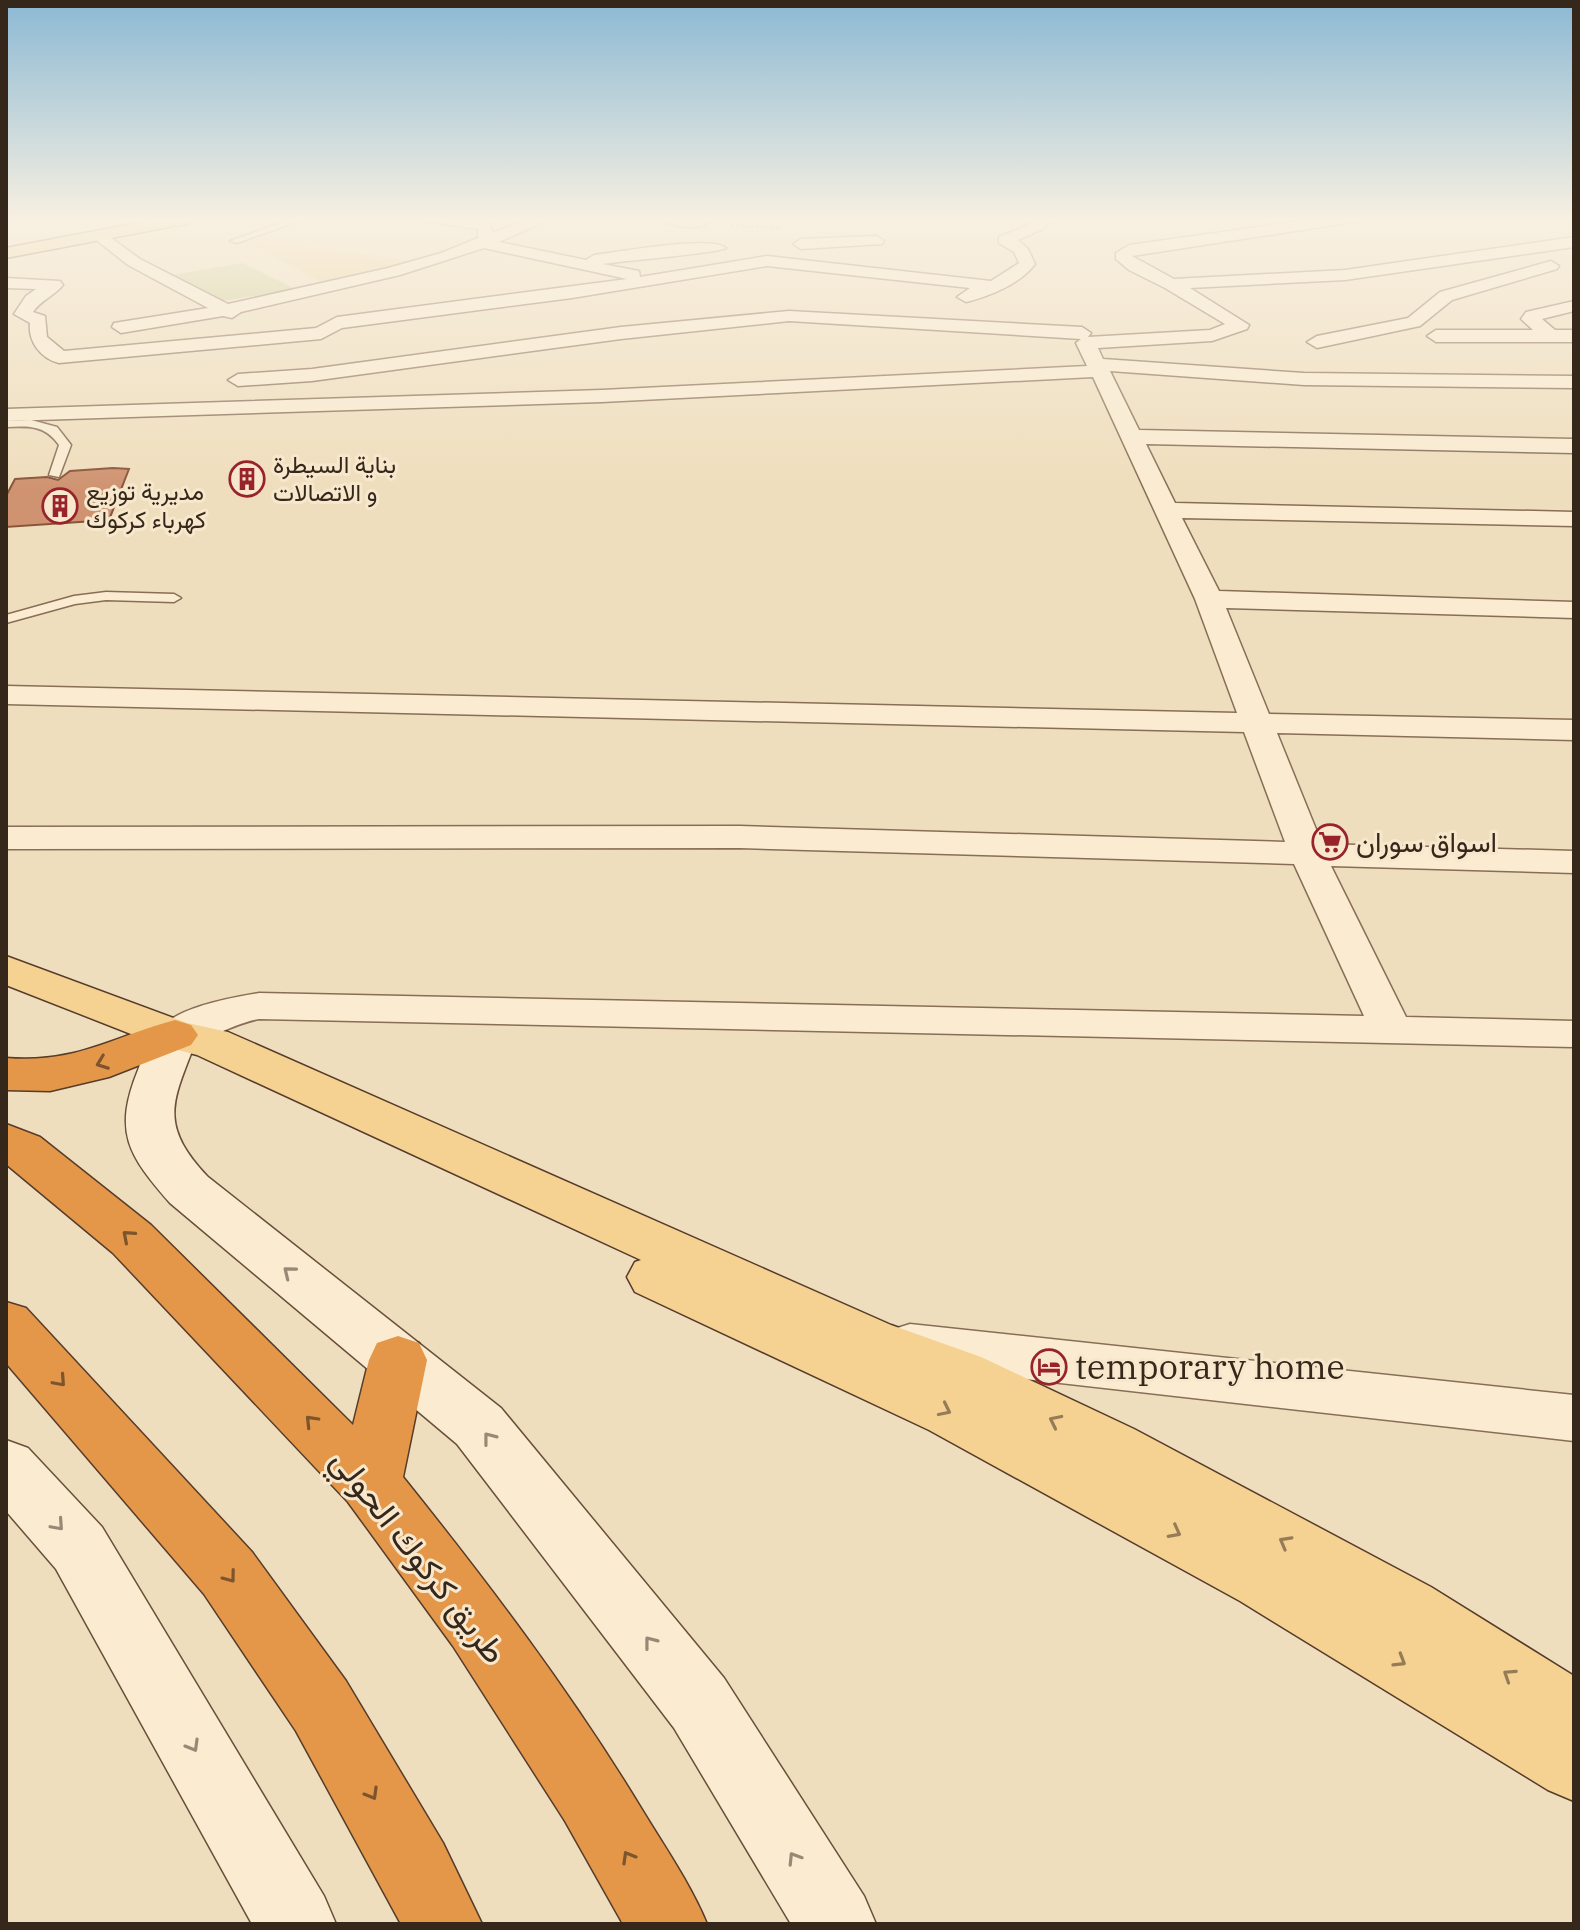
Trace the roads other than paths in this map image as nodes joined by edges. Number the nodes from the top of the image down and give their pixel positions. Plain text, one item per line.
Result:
1 (27, 308) edge
2 (230, 308) edge
3 (452, 308) edge
4 (590, 308) edge
5 (760, 308) edge
6 (886, 308) edge
7 (1067, 308) edge
8 (1212, 308) edge
9 (1431, 308) edge
10 (1565, 308) edge
11 (226, 309) junction
12 (445, 309) junction
13 (789, 316) junction
14 (107, 329) dead end
15 (321, 333) junction
16 (621, 333) junction
17 (65, 334) dead end
18 (1436, 336) dead end
19 (1565, 336) edge
20 (274, 337) junction
21 (38, 338) junction
22 (16, 340) dead end
23 (465, 341) junction
24 (1317, 342) dead end
25 (1574, 347) edge
26 (1091, 353) junction
27 (312, 375) junction
28 (220, 382) dead end
29 (1574, 382) edge
30 (6, 415) edge
31 (6, 424) edge
32 (1132, 437) junction
33 (1574, 446) edge
34 (55, 475) dead end
35 (1166, 510) junction
36 (1574, 519) edge
37 (174, 598) dead end
38 (1209, 599) junction
39 (1574, 610) edge
40 (6, 619) edge
41 (6, 695) edge
42 (1259, 724) junction
43 (1574, 730) edge
44 (6, 838) edge
45 (1308, 855) junction
46 (1574, 862) edge
47 (6, 969) edge
48 (1390, 1028) junction
49 (1574, 1034) edge
50 (175, 1035) junction
51 (6, 1074) edge
52 (6, 1141) edge
53 (6, 1324) edge
54 (871, 1341) junction
55 (398, 1360) junction
56 (1574, 1418) edge
57 (6, 1467) edge
58 (370, 1483) junction
59 (1574, 1717) edge
60 (1574, 1764) edge
61 (296, 1924) edge
62 (442, 1924) edge
63 (667, 1924) edge
64 (836, 1924) edge

1 - 21 street
2 - 11 street
3 - 12 street
4 - 16 street
5 - 13 street
6 - 13 street
7 - 26 street
8 - 26 street
9 - 24 street
10 - 19 street
11 - 14 street
11 - 20 street
12 - 15 street
12 - 23 street
13 - 16 street
13 - 26 street
15 - 20 street
15 - 27 street
16 - 23 street
17 - 21 street
18 - 19 street
19 - 25 street
20 - 21 street
21 - 22 street
23 - 27 street
26 - 29 street
26 - 30 street
26 - 32 street
27 - 28 street
31 - 34 lane
32 - 33 street
32 - 35 street
35 - 36 street
35 - 38 street
37 - 40 lane
38 - 39 street
38 - 42 street
41 - 42 street
42 - 43 street
42 - 45 street
44 - 45 street
45 - 46 street
45 - 48 street
47 - 50 main road
48 - 49 street
48 - 50 street
50 -> 51 highway
50 - 54 main road
55 -> 50 main road
50 -> 60 main road
58 -> 52 highway, طريق كركوك الحولي
53 -> 62 highway
54 - 56 street
59 -> 54 main road
55 - 58 highway
64 -> 55 main road
57 -> 61 main road
63 -> 58 highway, طريق كركوك الحولي

